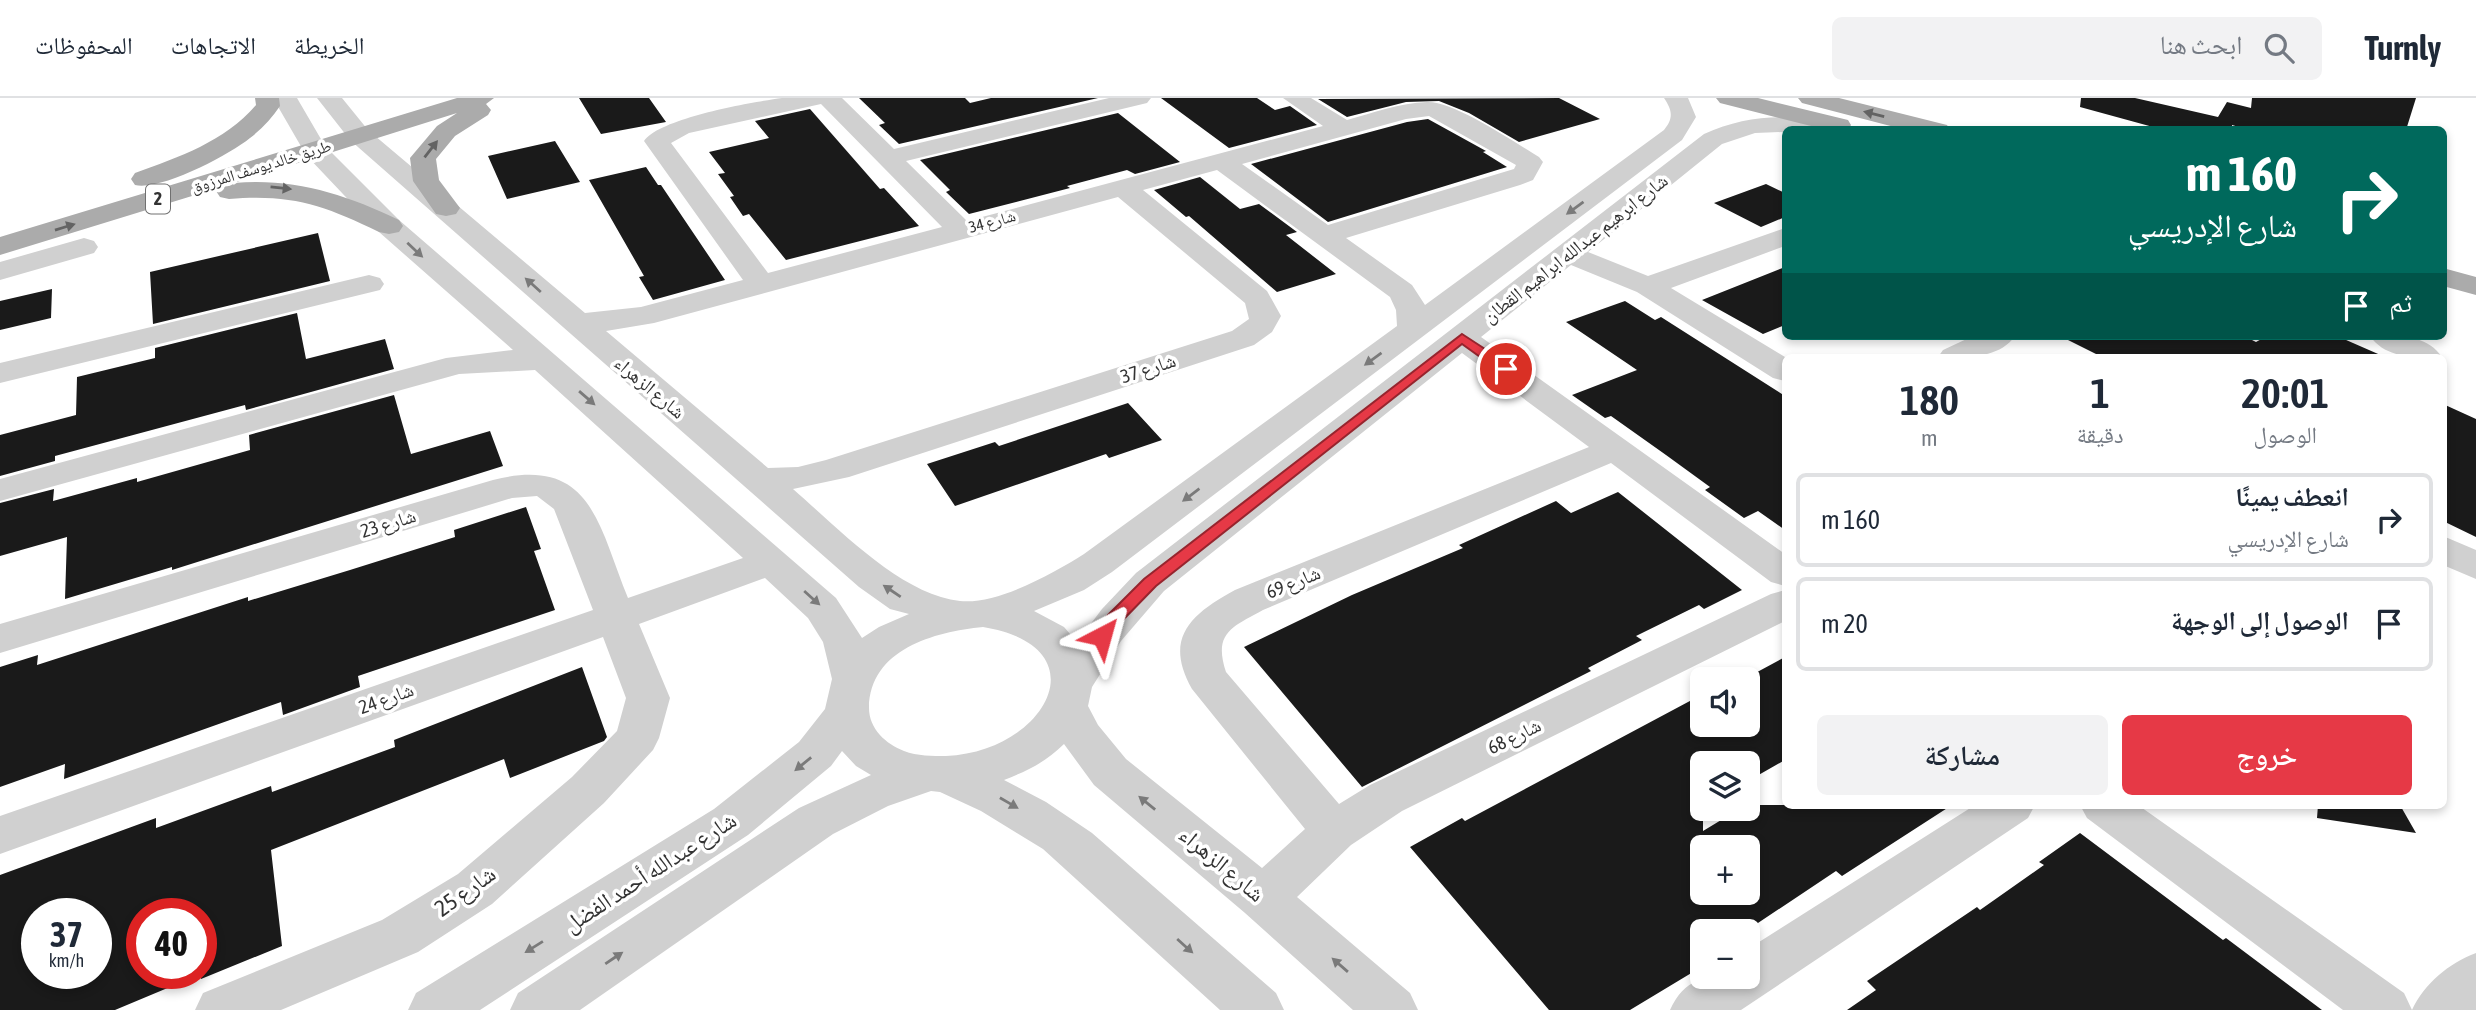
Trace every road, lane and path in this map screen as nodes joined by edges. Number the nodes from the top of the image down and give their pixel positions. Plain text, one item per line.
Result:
1 (267, 98) edge
2 (285, 98) edge
3 (330, 98) edge
4 (417, 98) edge
5 (482, 98) edge
6 (502, 98) edge
7 (817, 98) edge
8 (828, 98) edge
9 (1139, 98) edge
10 (1295, 98) edge
11 (1676, 98) edge
12 (1728, 98) edge
13 (1810, 98) edge
14 (1807, 126) edge
15 (1840, 126) edge
16 (1922, 126) edge
17 (352, 128) junction
18 (1342, 128) junction
19 (1673, 135) junction
20 (309, 141) junction
21 (1706, 144) junction
22 (888, 158) junction
23 (1220, 160) junction
24 (1632, 184) junction
25 (1122, 187) junction
26 (120, 199) junction
27 (446, 208) junction
28 (0, 222) edge
29 (388, 226) junction
30 (961, 230) junction
31 (1323, 236) junction
32 (1782, 237) edge
33 (0, 246) edge
34 (84, 247) dead end
35 (1568, 254) junction
36 (2447, 255) edge
37 (2476, 262) edge
38 (0, 271) edge
39 (1484, 274) junction
40 (2447, 278) edge
41 (1385, 280) junction
42 (369, 284) dead end
43 (761, 284) junction
44 (1648, 286) junction
45 (2476, 286) edge
46 (643, 316) junction
47 (499, 322) junction
48 (575, 323) junction
49 (1411, 331) junction
50 (1462, 338) junction
51 (1990, 340) edge
52 (2394, 340) edge
53 (607, 351) junction
54 (1960, 354) edge
55 (2420, 354) edge
56 (544, 360) junction
57 (457, 365) junction
58 (1782, 368) edge
59 (0, 373) edge
60 (672, 406) junction
61 (1298, 414) junction
62 (622, 429) junction
63 (1346, 430) junction
64 (710, 437) junction
65 (1617, 448) junction
66 (1253, 449) junction
67 (661, 463) junction
68 (1296, 468) junction
69 (836, 469) junction
70 (759, 480) junction
71 (0, 490) edge
72 (801, 516) junction
73 (2447, 551) edge
74 (772, 562) junction
75 (1098, 564) junction
76 (2476, 566) edge
77 (1782, 571) edge
78 (1150, 582) junction
79 (1782, 605) edge
80 (969, 614) junction
81 (615, 616) junction
82 (0, 639) edge
83 (850, 696) junction
84 (1069, 697) junction
85 (648, 698) joint
86 (938, 774) junction
87 (2006, 809) edge
88 (2109, 809) edge
89 (731, 822) junction
90 (1334, 831) junction
91 (0, 835) edge
92 (768, 853) junction
93 (1263, 898) junction
94 (2476, 975) edge
95 (222, 1010) edge
96 (435, 1010) edge
97 (537, 1010) edge
98 (1257, 1010) edge
99 (1391, 1010) edge
100 (1697, 1010) edge
101 (2385, 1010) edge
102 (2438, 1010) edge

1 - 26 main road
2 - 20 street
3 - 17 street, شارع الزهراء
4 - 17 main road, طريق خالد يوسف المرزوق / 2
5 - 17 main road, طريق خالد يوسف المرزوق / 2
27 -> 6 main road
7 - 43 street
8 - 22 street
9 - 22 street
10 - 18 street
11 - 19 street
12 - 15 main road
16 -> 13 main road
14 - 21 street, شارع ابرهيم عبدالله ابراهيم القطان
17 - 20 main road, طريق خالد يوسف المرزوق / 2
17 - 27 street, شارع الزهراء
18 - 23 street, شارع 34
18 - 31 street, شارع 34
19 - 21 street
19 - 24 street, شارع ابرهيم عبدالله ابراهيم القطان
20 - 26 main road, طريق خالد يوسف المرزوق / 2
20 - 29 street
21 - 24 street, شارع ابرهيم عبدالله ابراهيم القطان
22 - 30 street
23 - 25 street, شارع 34
23 - 31 street
24 - 35 street, شارع ابرهيم عبدالله ابراهيم القطان
24 -> 39 street, شارع ابرهيم عبدالله ابراهيم القطان
25 - 30 street, شارع 34
25 - 69 street, شارع 37
26 - 28 main road, طريق خالد يوسف المرزوق / 2
26 -> 29 main road
33 -> 26 main road, طريق خالد يوسف المرزوق / 2
48 -> 27 street, شارع الزهراء
29 -> 47 street
30 - 43 street, شارع 34
31 - 41 street
32 - 44 street
34 - 38 street
35 - 44 street
35 - 50 street, شارع ابرهيم عبدالله ابراهيم القطان
36 - 37 main road
39 - 41 street
39 - 49 street, شارع ابرهيم عبدالله ابراهيم القطان
40 - 45 main road
41 - 49 street
42 - 59 street
43 - 46 street, شارع 34
44 - 58 street
46 - 48 street, شارع 34
46 - 53 street, شارع 34
47 - 56 street
47 - 57 street
48 - 53 street, شارع الزهراء
49 -> 61 street, شارع ابرهيم عبدالله ابراهيم القطان
50 - 63 street, شارع ابرهيم عبدالله ابراهيم القطان
50 - 65 street
51 - 54 street
52 - 55 street
53 - 60 street, شارع الزهراء
56 - 57 street
56 -> 62 street
57 - 71 street
60 - 62 street
60 - 64 street, شارع الزهراء
61 - 63 street
61 - 66 street, شارع ابرهيم عبدالله ابراهيم القطان
62 - 67 street
63 - 68 street, شارع ابرهيم عبدالله ابراهيم القطان
64 - 67 street
64 - 70 street, شارع الزهراء
65 - 77 street
65 - 90 street, شارع 69
66 - 68 street
66 -> 75 street, شارع ابرهيم عبدالله ابراهيم القطان
67 - 74 street
68 - 78 street, شارع ابرهيم عبدالله ابراهيم القطان
69 - 70 street, شارع 37
69 - 72 street, شارع 37
70 - 72 street, شارع الزهراء
80 -> 72 street, شارع الزهراء
73 - 76 street
74 - 81 street, شارع 24
74 -> 83 street
75 - 78 street
75 - 80 street, شارع ابرهيم عبدالله ابراهيم القطان
78 - 84 street, شارع ابرهيم عبدالله ابراهيم القطان
79 - 90 street, شارع 68
80 - 83 street
80 - 84 street
81 - 82 street, شارع 23
81 - 85 street, شارع 23
81 - 91 street, شارع 24
83 - 86 street
83 -> 89 street, شارع عبدالله أحمد الفضل
84 - 86 street
93 -> 84 street, شارع الزهراء
85 - 95 street, شارع 25
86 - 92 street
86 -> 98 street
87 - 100 street
88 - 101 street
89 - 92 street
89 -> 96 street, شارع عبدالله أحمد الفضل
90 - 93 street, شارع 68
97 -> 92 street
99 -> 93 street, شارع الزهراء
94 - 102 street

